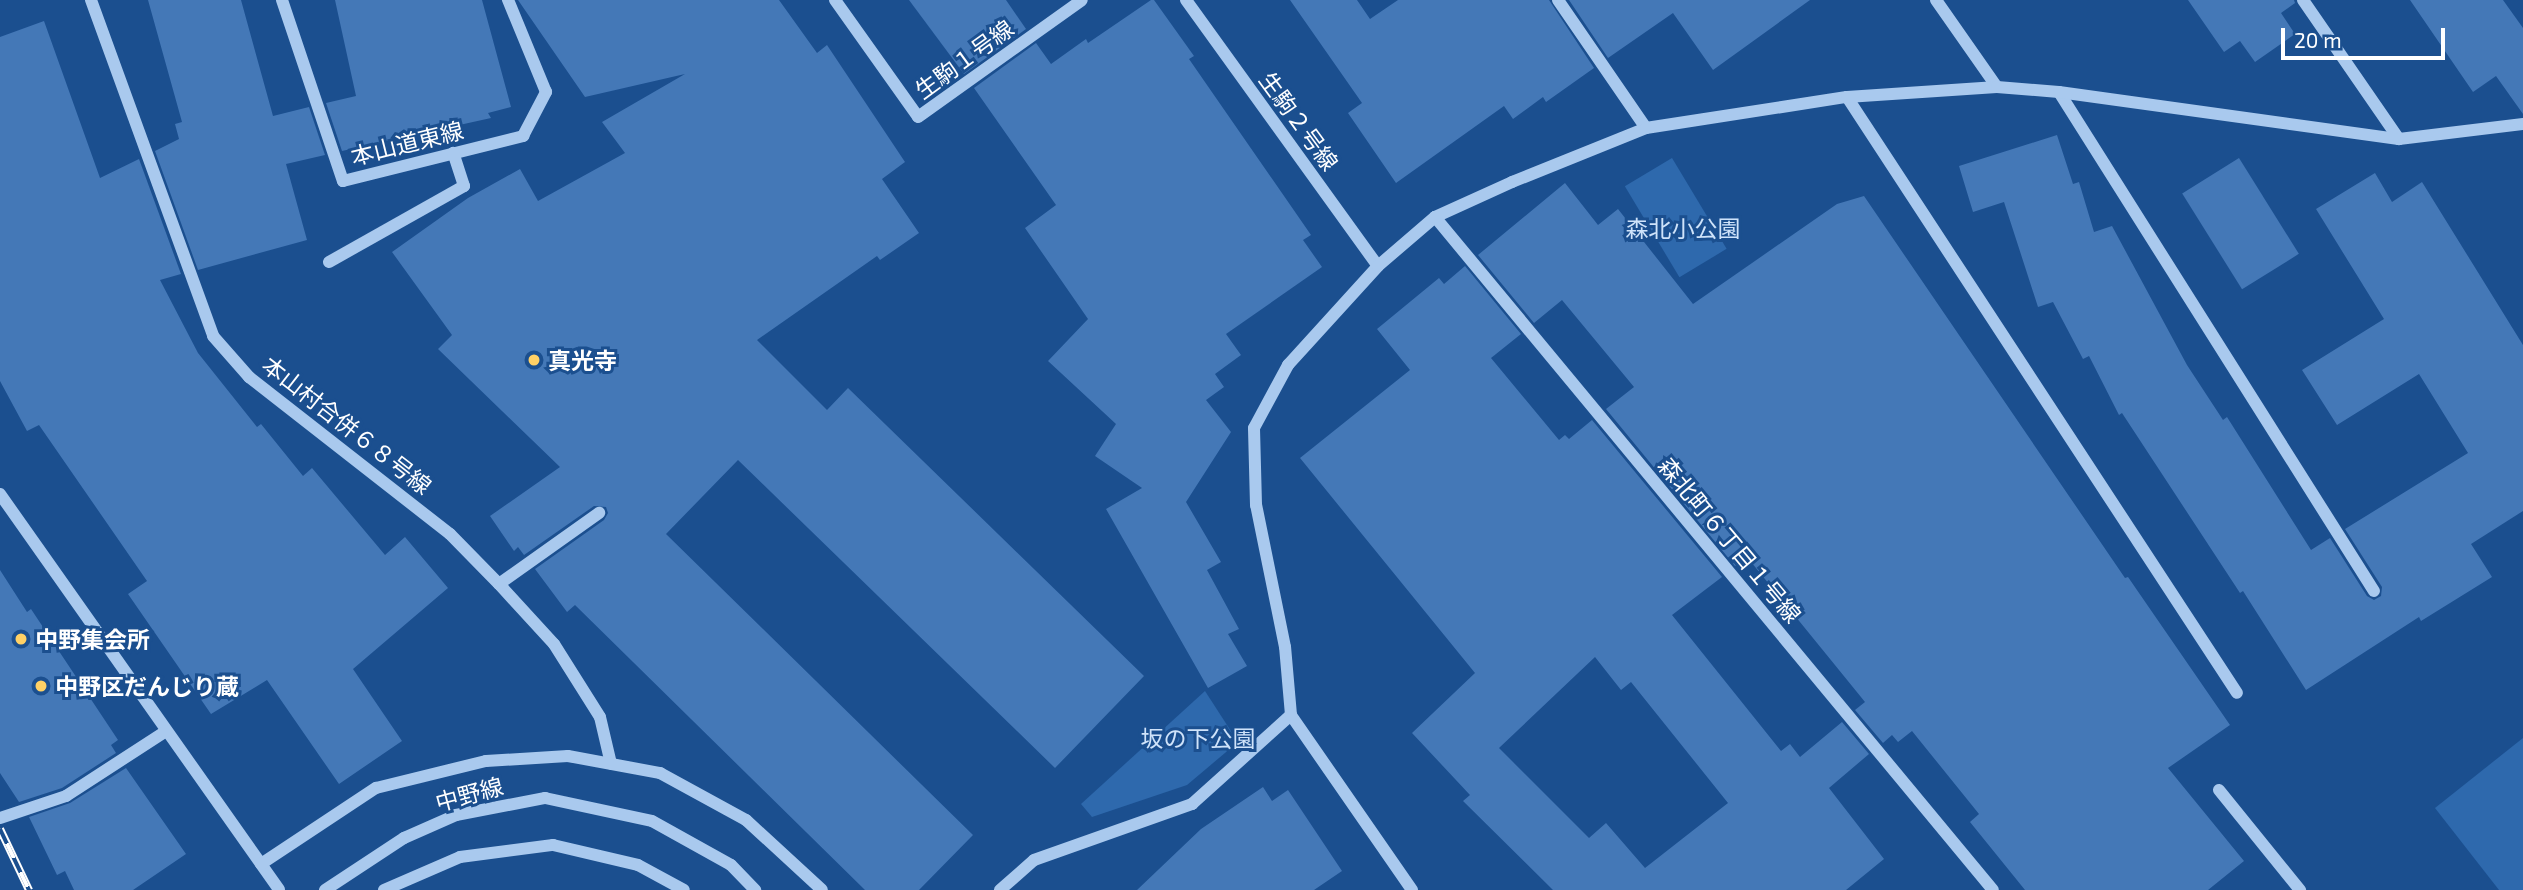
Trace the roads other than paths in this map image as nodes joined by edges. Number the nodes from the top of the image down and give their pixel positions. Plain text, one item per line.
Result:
1 (91, 0) edge
2 (282, 0) edge
3 (508, 0) edge
4 (835, 0) edge
5 (1082, 0) edge
6 (1186, 0) edge
7 (1558, 0) edge
8 (1936, 0) edge
9 (2303, 0) edge
10 (1997, 87) junction
11 (2059, 92) junction
12 (1847, 97) junction
13 (2523, 124) edge
14 (1647, 128) junction
15 (2399, 139) junction
16 (453, 153) junction
17 (1435, 217) junction
18 (329, 262) dead end
19 (1378, 266) junction
20 (0, 494) edge
21 (599, 513) dead end
22 (499, 584) junction
23 (2374, 591) dead end
24 (2237, 693) dead end
25 (1291, 715) junction
26 (166, 731) junction
27 (611, 764) junction
28 (2219, 790) dead end
29 (0, 818) edge
30 (261, 864) junction
31 (279, 890) edge
32 (325, 890) edge
33 (384, 890) edge
34 (684, 890) edge
35 (755, 890) edge
36 (822, 890) edge
37 (1000, 890) edge
38 (1412, 890) edge
39 (1993, 890) edge
40 (2300, 890) edge

1 - 22 street, 本山村合併６８号線
2 - 16 street, 本山道東線
3 - 16 street, 本山道東線
4 - 5 street, 生駒１号線
6 - 19 street, 生駒２号線
7 - 14 street
8 - 10 street
9 - 15 street
10 - 11 street
10 - 12 street
11 - 15 street
11 - 23 street
12 - 14 street
12 - 24 street
13 - 15 street
14 - 17 street
16 - 18 street
17 - 19 street
17 - 39 street, 森北町６丁目１号線
19 - 25 street
20 - 26 street
21 - 22 street
22 - 27 street, 本山村合併６８号線
25 - 37 street
25 - 38 street
26 - 29 street
26 - 30 street
27 - 30 street
27 - 36 street
28 - 40 street
30 - 31 street
32 - 35 street, 中野線
33 - 34 street

